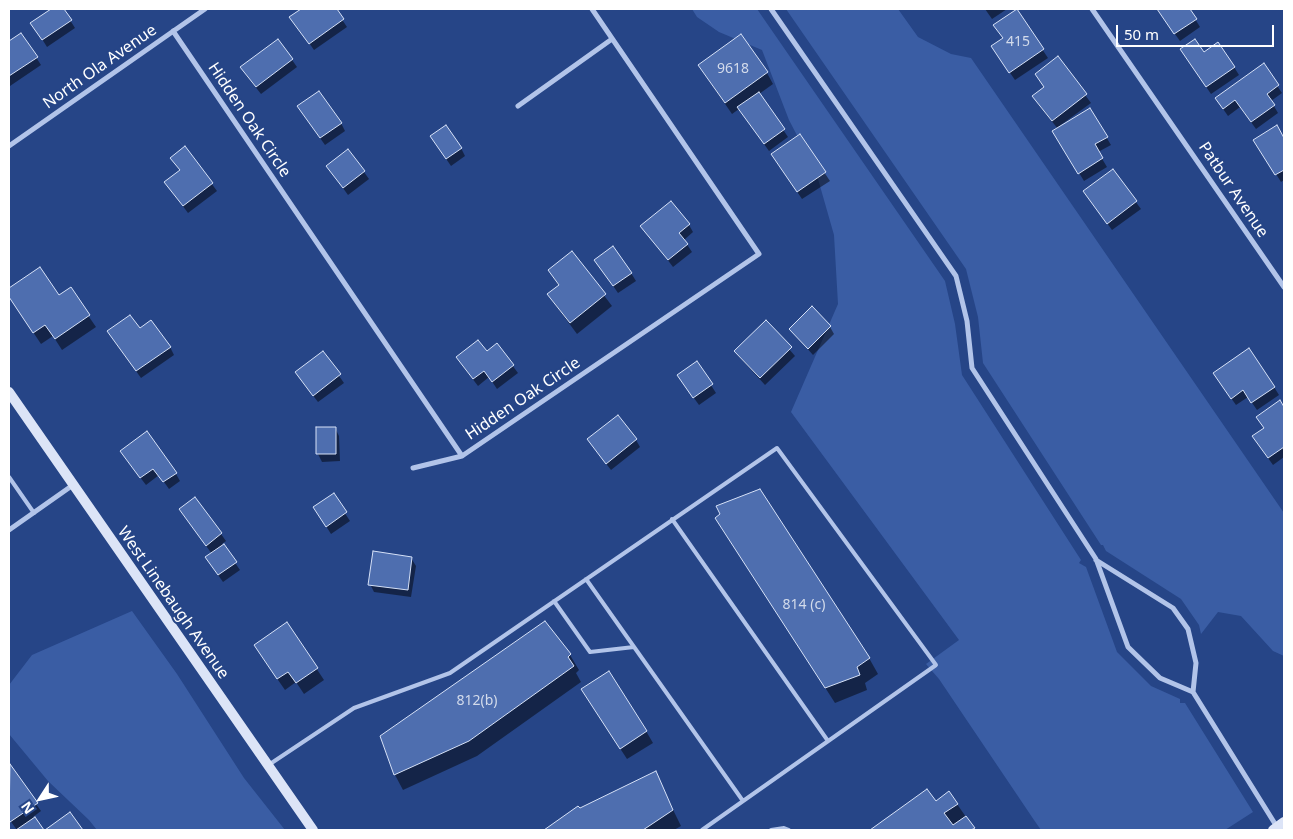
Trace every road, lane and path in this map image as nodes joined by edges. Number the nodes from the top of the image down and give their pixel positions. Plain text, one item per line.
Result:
1 (205, 9) edge
2 (592, 9) edge
3 (771, 9) edge
4 (1092, 9) edge
5 (173, 31) junction
6 (612, 39) junction
7 (518, 106) dead end
8 (9, 146) edge
9 (1284, 287) edge
10 (9, 392) edge
11 (462, 456) junction
12 (413, 468) dead end
13 (9, 477) edge
14 (73, 484) junction
15 (34, 513) junction
16 (672, 519) junction
17 (9, 530) edge
18 (1096, 559) junction
19 (586, 579) junction
20 (554, 601) junction
21 (634, 647) junction
22 (1192, 692) junction
23 (828, 741) junction
24 (268, 766) junction
25 (743, 801) junction
26 (710, 825) junction
27 (1278, 826) edge
28 (313, 830) edge
29 (702, 830) edge
30 (714, 830) edge
31 (771, 830) edge
32 (789, 830) edge

1 - 5 street, North Ola Avenue
2 - 6 street, Hidden Oak Circle
3 - 18 street
4 - 9 street, Patbur Avenue
5 - 8 street, North Ola Avenue
5 - 11 street, Hidden Oak Circle
6 - 7 street
6 - 11 street, Hidden Oak Circle
10 - 14 street, West Linebaugh Avenue
11 - 12 street
13 - 15 lane
14 - 15 street
14 - 24 street, West Linebaugh Avenue
15 - 17 street
16 - 19 lane
16 - 23 lane
16 - 23 lane
18 - 22 street
18 - 22 street
19 - 20 lane
19 - 21 lane
20 - 21 lane
20 - 24 lane
21 - 25 lane
22 - 27 street
23 - 25 lane
24 - 28 street, West Linebaugh Avenue
25 - 26 lane
26 - 29 lane
26 - 30 lane
31 - 32 lane

